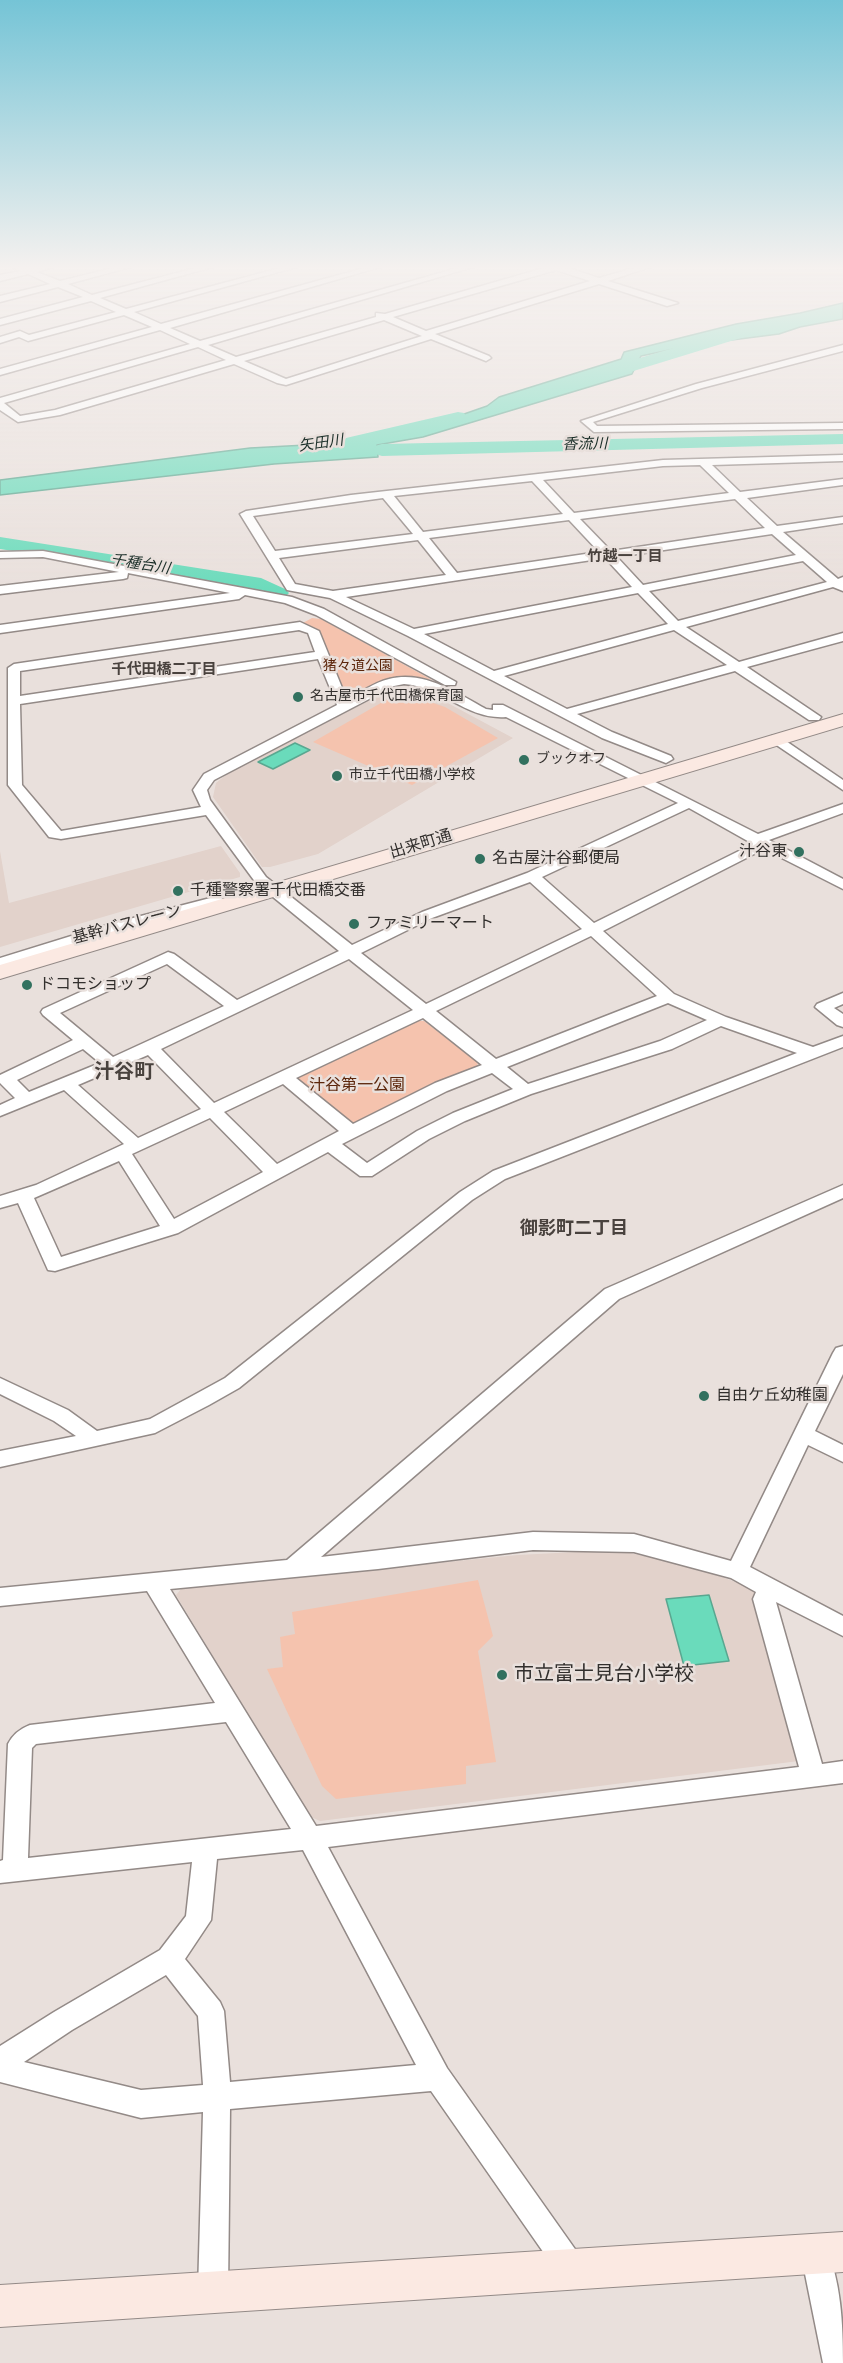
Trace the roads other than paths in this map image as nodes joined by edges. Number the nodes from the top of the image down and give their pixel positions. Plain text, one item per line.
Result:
1 (91, 375) edge
2 (185, 375) edge
3 (269, 375) edge
4 (306, 375) edge
5 (740, 375) edge
6 (0, 403) edge
7 (843, 426) edge
8 (843, 458) edge
9 (702, 461) junction
10 (535, 478) junction
11 (843, 482) edge
12 (735, 494) junction
13 (387, 495) junction
14 (570, 515) junction
15 (843, 520) edge
16 (774, 530) junction
17 (422, 535) junction
18 (607, 554) junction
19 (0, 555) edge
20 (271, 555) junction
21 (804, 557) junction
22 (141, 572) junction
23 (455, 578) junction
24 (840, 585) edge
25 (639, 588) junction
26 (0, 591) edge
27 (256, 593) junction
28 (333, 595) junction
29 (320, 612) junction
30 (676, 626) junction
31 (0, 629) edge
32 (412, 633) junction
33 (843, 637) edge
34 (322, 655) junction
35 (0, 659) edge
36 (739, 667) junction
37 (493, 675) junction
38 (506, 681) junction
39 (13, 701) junction
40 (346, 705) junction
41 (843, 709) edge
42 (502, 713) junction
43 (567, 713) junction
44 (814, 717) junction
45 (843, 720) edge
46 (533, 724) junction
47 (777, 739) junction
48 (666, 759) junction
49 (635, 775) junction
50 (843, 786) edge
51 (689, 803) junction
52 (843, 808) edge
53 (208, 810) junction
54 (760, 842) junction
55 (532, 876) junction
56 (267, 886) junction
57 (841, 887) edge
58 (594, 931) junction
59 (350, 953) junction
60 (0, 956) edge
61 (0, 963) edge
62 (0, 972) edge
63 (668, 997) junction
64 (843, 998) edge
65 (237, 1008) junction
66 (424, 1012) junction
67 (720, 1020) junction
68 (843, 1022) edge
69 (843, 1041) edge
70 (82, 1042) junction
71 (150, 1048) junction
72 (814, 1053) junction
73 (111, 1064) junction
74 (493, 1066) junction
75 (284, 1076) junction
76 (66, 1083) junction
77 (525, 1090) junction
78 (27, 1100) junction
79 (212, 1109) junction
80 (0, 1111) edge
81 (351, 1132) junction
82 (330, 1144) junction
83 (128, 1149) junction
84 (275, 1173) junction
85 (843, 1191) edge
86 (24, 1196) junction
87 (0, 1202) edge
88 (171, 1229) junction
89 (843, 1353) edge
90 (0, 1386) edge
91 (804, 1434) junction
92 (94, 1440) junction
93 (843, 1454) edge
94 (0, 1459) edge
95 (293, 1568) junction
96 (737, 1571) junction
97 (154, 1583) junction
98 (769, 1588) junction
99 (6, 1593) edge
100 (843, 1627) edge
101 (232, 1711) junction
102 (843, 1772) edge
103 (813, 1775) junction
104 (310, 1838) junction
105 (206, 1849) junction
106 (7, 1871) edge
107 (169, 1959) junction
108 (0, 2062) edge
109 (0, 2069) edge
110 (437, 2077) junction
111 (217, 2097) junction
112 (829, 2253) edge
113 (572, 2270) junction
114 (213, 2292) junction
115 (0, 2306) edge
116 (838, 2363) edge

1 - 6 street
2 - 6 street
3 - 4 street
5 - 7 street
8 - 9 street
9 - 10 street
9 - 12 street
10 - 13 street
10 - 14 street
11 - 12 street
12 - 14 street
12 - 16 street
13 - 17 street
13 - 20 street
14 - 17 street
14 - 18 street
15 - 16 street
16 - 18 street
16 - 21 street
17 - 20 street
17 - 23 street
18 - 23 street
18 - 25 street
19 - 22 street
20 - 28 street
21 - 24 street
21 - 25 street
22 - 26 street
22 - 27 street
23 - 28 street
24 - 30 street
25 - 30 street
25 - 32 street
27 - 29 street
27 - 31 street
28 - 32 street
29 - 35 street
29 - 42 street
30 - 36 street
30 - 37 street
32 - 37 street
33 - 36 street
34 - 39 street
34 - 39 street
34 - 40 street
36 - 43 street
36 - 44 street
37 - 38 street
38 - 43 street
38 - 46 street
39 - 53 street
40 - 42 street
40 - 53 street
41 - 44 main road, 出来町通
42 - 46 street
43 - 48 street
44 - 48 main road, 出来町通
45 - 47 main road, 出来町通
46 - 49 street
47 - 49 main road, 出来町通
47 - 50 street
48 - 49 main road, 出来町通
49 - 51 street
49 - 56 main road, 出来町通
49 - 56 main road, 出来町通
51 - 54 street
51 - 55 street
52 - 54 street
53 - 56 street
54 - 57 street
54 - 58 street
55 - 58 street
55 - 59 street
56 - 59 street
56 - 60 main road, 出来町通
56 - 61 street, 基幹バスレーン
56 - 62 main road, 出来町通
58 - 63 street
58 - 66 street
59 - 65 street
59 - 66 street
63 - 67 street
63 - 74 street
64 - 68 street
65 - 70 street
65 - 71 street
66 - 74 street
66 - 75 street
67 - 72 street
67 - 77 street
69 - 72 street
70 - 73 street
70 - 78 street
71 - 73 street
71 - 79 street
72 - 92 street
73 - 76 street
74 - 77 street
74 - 81 street
75 - 79 street
75 - 81 street
76 - 78 street
76 - 83 street
77 - 82 street
78 - 80 street
79 - 83 street
79 - 84 street
81 - 82 street
82 - 84 street
83 - 86 street
83 - 88 street
84 - 88 street
85 - 95 street
86 - 87 street
86 - 88 street
89 - 91 street
90 - 92 street
91 - 93 street
91 - 96 street
92 - 94 street
95 - 96 street
95 - 97 street
96 - 98 street
97 - 99 street
97 - 101 street
98 - 100 street
98 - 103 street
101 - 104 street
101 - 106 street
102 - 103 street
103 - 104 street
104 - 105 street
104 - 110 street
105 - 106 street
105 - 107 street
107 - 108 street
107 - 111 street
109 - 111 street
110 - 111 street
110 - 113 street
111 - 114 street
112 - 113 main road
112 - 116 street
113 - 114 main road
114 - 115 main road

